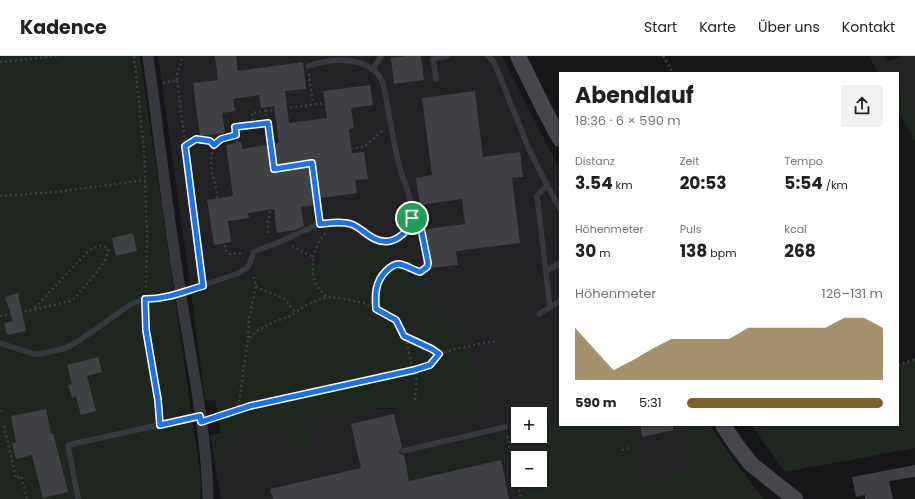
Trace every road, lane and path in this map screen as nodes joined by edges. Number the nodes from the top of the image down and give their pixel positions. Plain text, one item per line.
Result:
1 (58, 56) edge
2 (134, 56) edge
3 (148, 56) edge
4 (183, 56) edge
5 (381, 56) edge
6 (447, 56) edge
7 (488, 56) edge
8 (518, 56) edge
9 (664, 56) edge
10 (432, 57) edge
11 (0, 62) edge
12 (308, 66) joint
13 (374, 66) junction
14 (672, 72) edge
15 (436, 78) dead end
16 (177, 80) junction
17 (152, 85) junction
18 (325, 103) dead end
19 (313, 104) junction
20 (266, 111) junction
21 (390, 122) junction
22 (268, 123) junction
23 (253, 125) junction
24 (236, 135) junction
25 (559, 137) edge
26 (237, 143) dead end
27 (214, 145) junction
28 (185, 146) junction
29 (346, 150) dead end
30 (145, 180) junction
31 (547, 185) junction
32 (0, 196) edge
33 (217, 198) dead end
34 (270, 206) dead end
35 (559, 207) edge
36 (412, 218) junction
37 (334, 223) junction
38 (320, 224) junction
39 (280, 241) junction
40 (225, 245) dead end
41 (254, 252) junction
42 (313, 257) junction
43 (559, 264) edge
44 (248, 267) junction
45 (546, 271) junction
46 (203, 286) junction
47 (256, 286) junction
48 (180, 293) junction
49 (327, 297) junction
50 (145, 299) junction
51 (559, 302) edge
52 (550, 307) junction
53 (376, 309) junction
54 (33, 310) junction
55 (296, 312) junction
56 (539, 314) dead end
57 (0, 316) edge
58 (406, 337) junction
59 (248, 339) junction
60 (495, 340) dead end
61 (0, 342) edge
62 (439, 354) junction
63 (915, 359) edge
64 (899, 365) edge
65 (415, 370) junction
66 (415, 400) dead end
67 (238, 408) junction
68 (200, 419) junction
69 (160, 425) junction
70 (4, 426) dead end
71 (724, 426) edge
72 (736, 426) edge
73 (505, 428) joint
74 (628, 448) dead end
75 (622, 450) dead end
76 (403, 451) dead end
77 (511, 452) edge
78 (771, 479) junction
79 (519, 487) edge
80 (78, 498) dead end
81 (27, 499) edge
82 (208, 499) edge
83 (521, 499) edge
84 (795, 499) edge

1 - 11 path
2 - 30 path
3 - 17 street
4 - 16 path
5 - 13 lane
6 - 10 lane
7 - 31 lane
8 - 25 main road
9 - 14 path
10 - 15 lane
12 - 13 lane
12 - 19 path
13 - 21 lane
16 - 17 path
16 - 28 path
17 - 48 street
18 - 19 path
19 - 20 path
20 - 22 path
20 - 23 path
21 - 29 path
21 - 36 lane
22 - 23 path
22 - 38 path
23 - 24 path
24 - 26 path
24 - 27 path
27 - 28 path
27 - 33 path
28 - 46 path
30 - 32 path
30 - 50 path
31 - 35 lane
31 - 45 lane
34 - 39 path
36 - 37 lane
36 - 53 path
37 - 38 lane
37 - 42 path
38 - 39 lane
39 - 41 lane
39 - 42 path
40 - 41 path
41 - 44 lane
42 - 49 path
43 - 45 lane
44 - 46 lane
44 - 47 path
45 - 52 lane
46 - 48 lane
47 - 55 path
47 - 59 path
48 - 50 lane
48 - 68 street
49 - 53 path
49 - 55 path
50 - 61 lane
50 - 69 path
51 - 52 lane
52 - 56 lane
53 - 58 path
54 - 54 path
54 - 57 path
55 - 59 path
58 - 62 path
58 - 65 path
59 - 67 path
60 - 62 path
62 - 65 path
63 - 64 path
65 - 66 path
65 - 67 path
67 - 68 path
68 - 69 lane
68 - 82 street
69 - 80 lane
70 - 81 path
71 - 78 main road
72 - 78 main road
73 - 76 lane
73 - 77 path
74 - 75 path
78 - 84 main road
79 - 83 path

